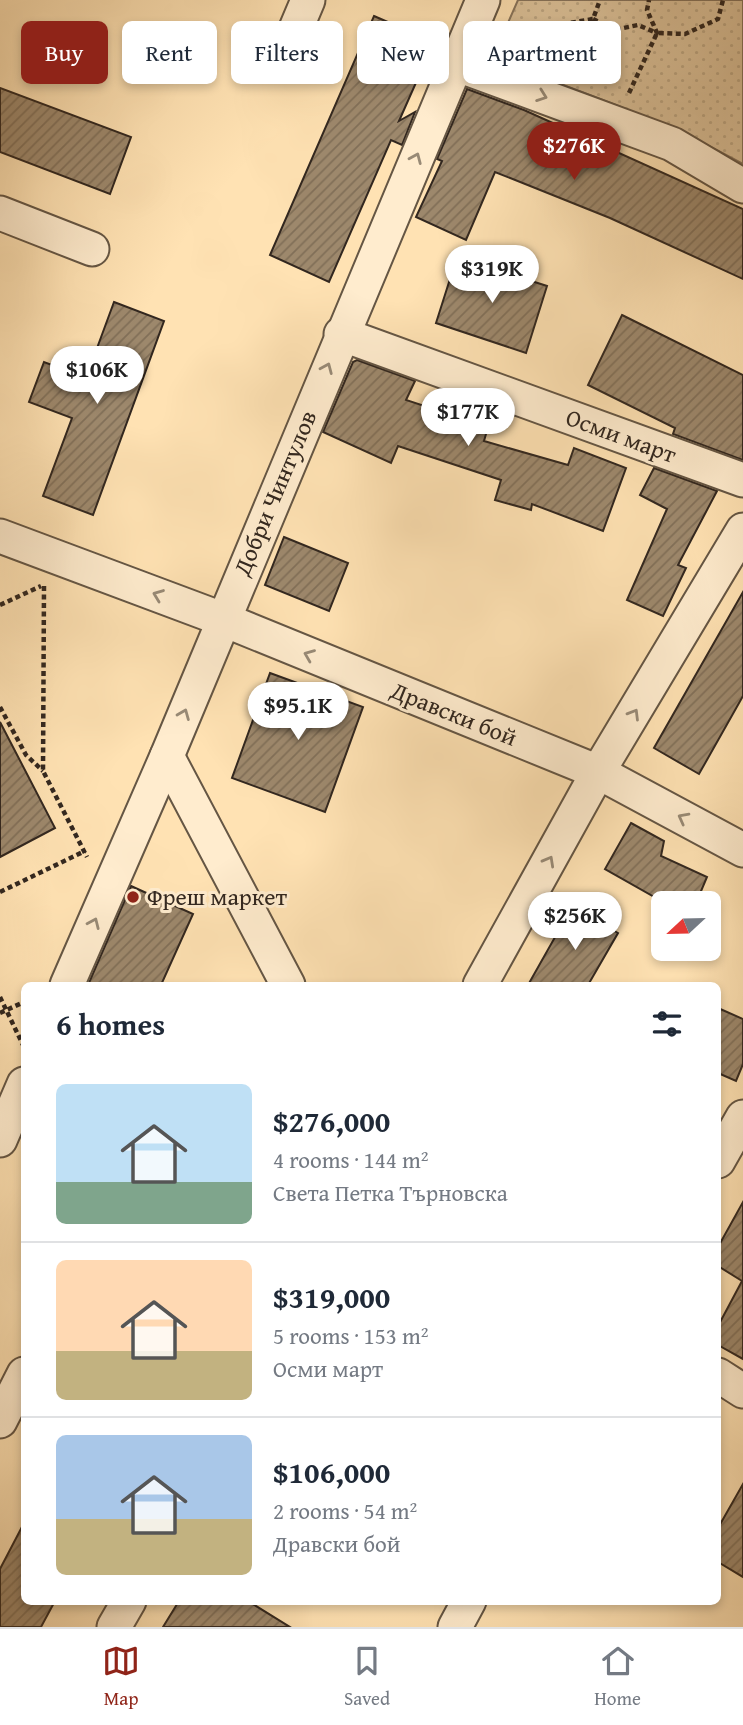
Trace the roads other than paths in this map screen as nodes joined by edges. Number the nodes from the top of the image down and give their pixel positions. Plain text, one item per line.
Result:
1 (308, 0) edge
2 (483, 0) edge
3 (299, 21) edge
4 (460, 52) junction
5 (743, 186) edge
6 (0, 214) edge
7 (92, 249) dead end
8 (341, 334) junction
9 (743, 480) edge
10 (743, 530) edge
11 (0, 536) edge
12 (222, 619) junction
13 (167, 756) junction
14 (598, 772) junction
15 (743, 850) edge
16 (68, 982) edge
17 (286, 982) edge
18 (482, 982) edge
19 (21, 1096) edge
20 (743, 1116) edge
21 (9, 1142) edge
22 (721, 1156) edge
23 (721, 1377) edge
24 (21, 1380) edge
25 (743, 1391) edge
26 (0, 1421) edge
27 (127, 1605) edge
28 (467, 1605) edge
29 (114, 1627) edge
30 (455, 1627) edge

1 - 3 street
2 - 4 street, Добри Чинтулов
4 -> 5 street
8 -> 4 street, Добри Чинтулов
6 - 7 street
8 - 9 street, Осми март
12 -> 8 street, Добри Чинтулов
14 -> 10 street
12 -> 11 street, Дравски бой
13 -> 12 street, Добри Чинтулов
14 -> 12 street, Дравски бой
16 -> 13 street, Добри Чинтулов
13 - 17 street
15 -> 14 street, Дравски бой
18 -> 14 street
19 - 21 street
20 - 22 street
23 - 25 street
24 - 26 street
27 - 29 street
28 - 30 street

